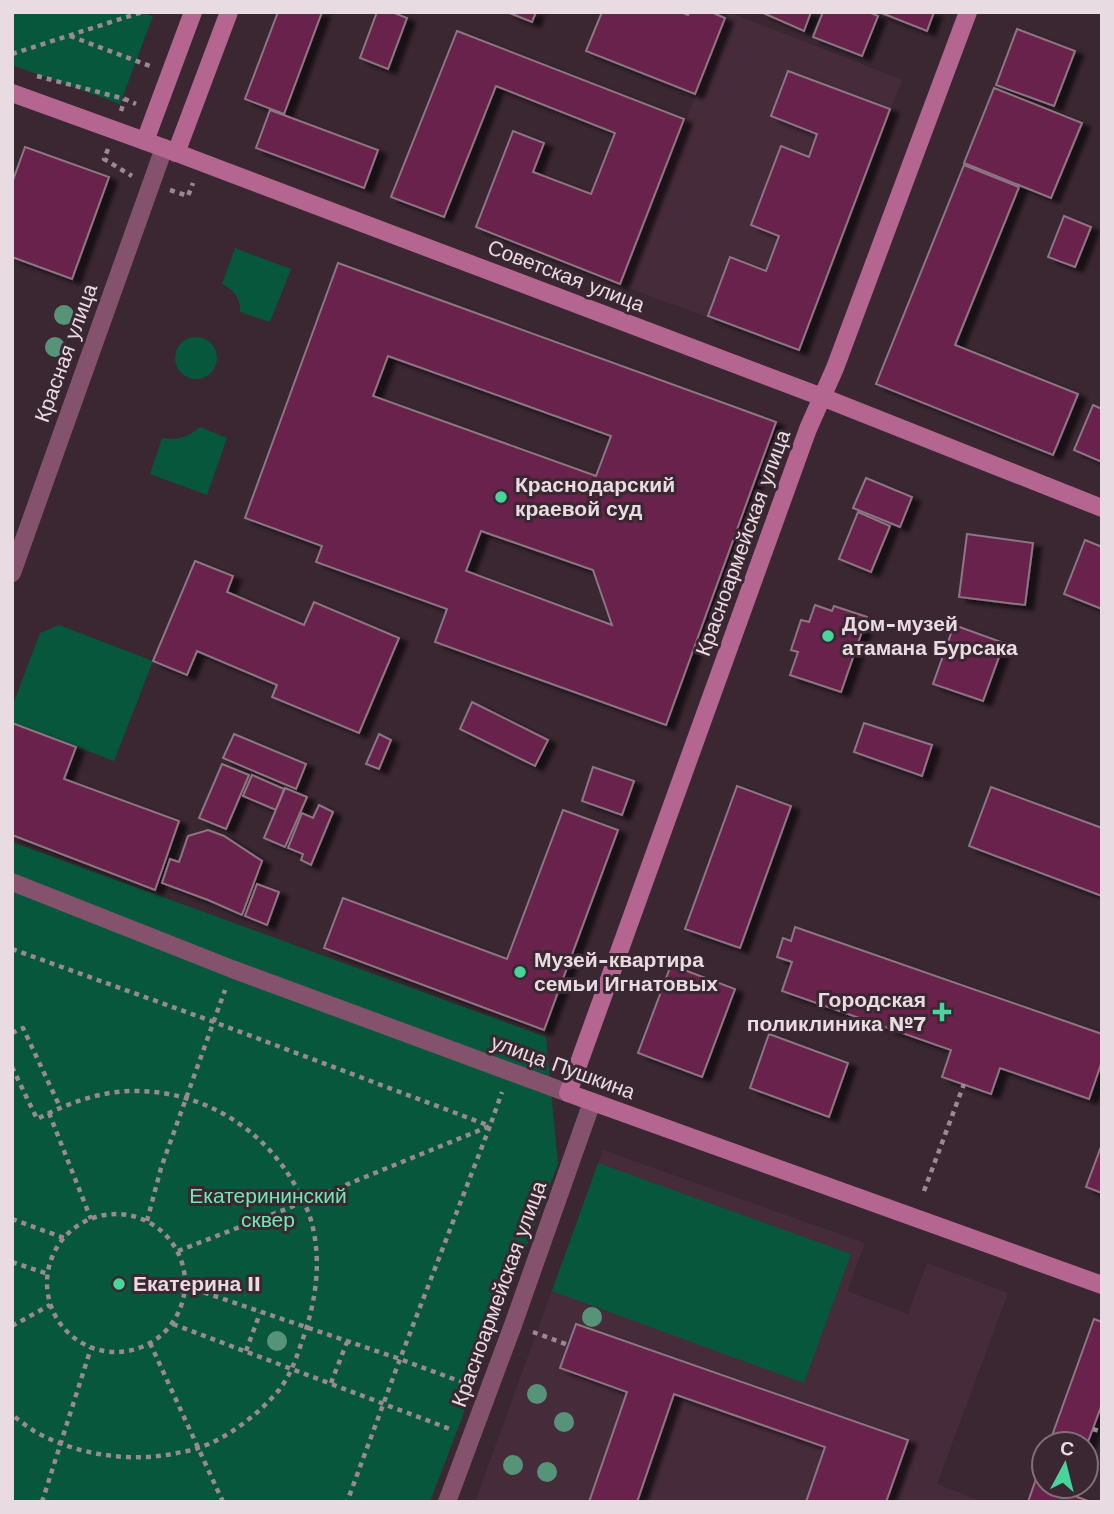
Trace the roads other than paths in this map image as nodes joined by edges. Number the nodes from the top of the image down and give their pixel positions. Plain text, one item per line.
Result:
1 (193, 12) edge
2 (229, 12) edge
3 (968, 12) edge
4 (12, 93) edge
5 (145, 141) junction
6 (170, 150) junction
7 (822, 397) junction
8 (1102, 508) edge
9 (12, 573) edge
10 (12, 881) edge
11 (568, 1093) junction
12 (592, 1102) junction
13 (1102, 1285) edge
14 (447, 1502) edge

1 - 5 street
2 - 6 street, Красная улица
3 - 7 street, Красноармейская улица
4 - 5 street, Советская улица
5 - 6 street, Советская улица
6 - 7 street, Советская улица
6 - 9 street, Красная улица
7 - 8 street, Советская улица
7 - 11 street, Красноармейская улица
10 - 11 street, улица Пушкина
11 - 12 street, улица Пушкина
12 - 13 street, улица Пушкина
12 - 14 street, Красноармейская улица

